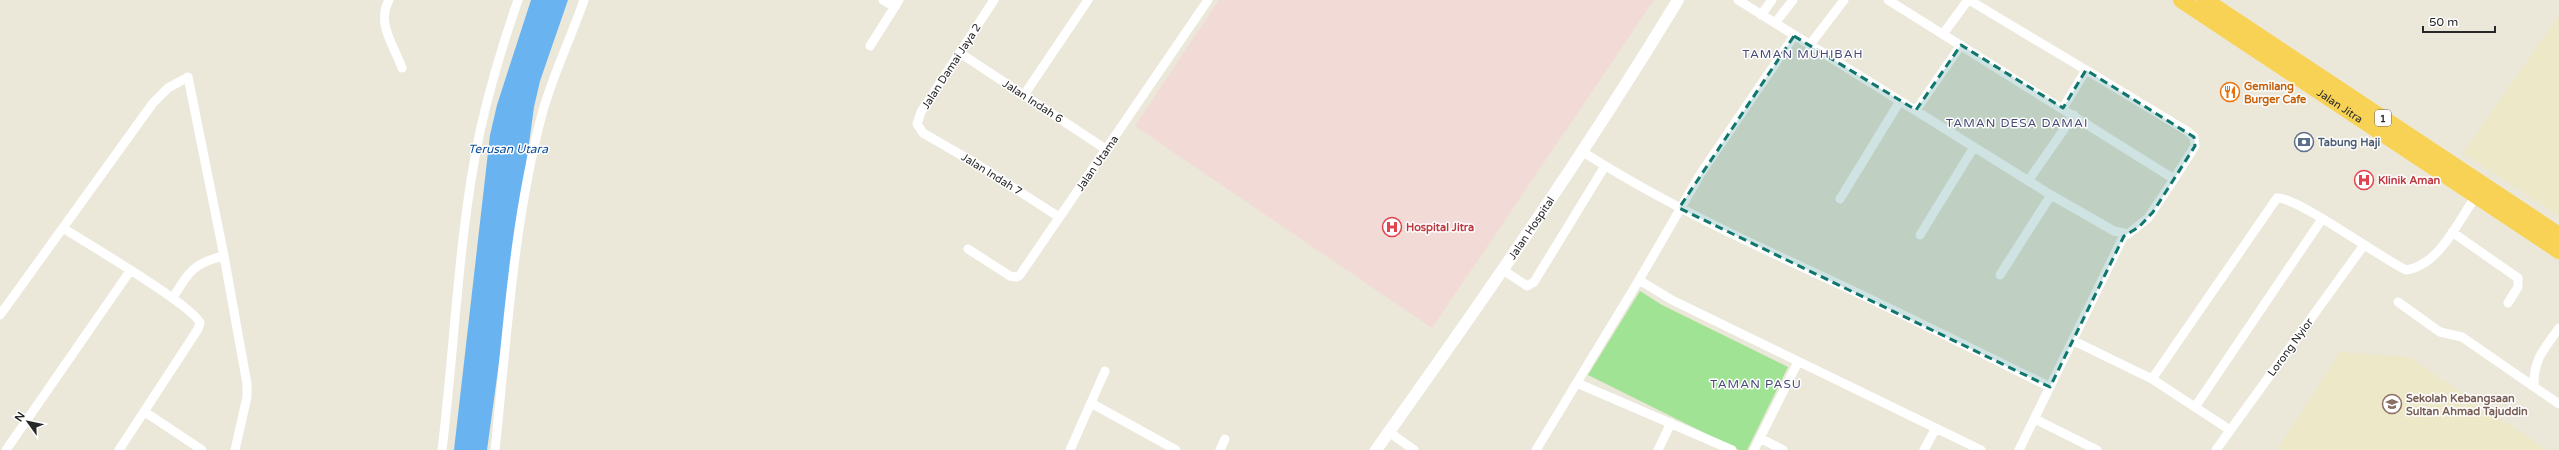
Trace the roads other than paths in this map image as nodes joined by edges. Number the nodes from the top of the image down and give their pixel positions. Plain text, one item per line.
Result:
1 (389, 0) edge
2 (518, 0) edge
3 (584, 0) edge
4 (883, 0) edge
5 (994, 0) edge
6 (1088, 0) edge
7 (1208, 0) edge
8 (1678, 0) edge
9 (1738, 0) edge
10 (1772, 0) edge
11 (1793, 0) edge
12 (1844, 0) edge
13 (1888, 0) edge
14 (1968, 0) edge
15 (2181, 0) edge
16 (2206, 1) edge
17 (897, 4) edge
18 (1761, 15) junction
19 (1775, 23) junction
20 (1943, 34) junction
21 (1794, 36) junction
22 (870, 46) dead end
23 (1809, 46) junction
24 (1961, 46) junction
25 (960, 53) junction
26 (402, 68) dead end
27 (2086, 70) junction
28 (1024, 95) junction
29 (1900, 101) junction
30 (2063, 108) junction
31 (1916, 110) junction
32 (2074, 115) junction
33 (923, 133) joint
34 (1974, 148) junction
35 (1107, 150) junction
36 (1583, 152) junction
37 (1605, 166) junction
38 (2174, 179) junction
39 (2028, 181) junction
40 (2051, 195) junction
41 (2476, 196) junction
42 (1840, 199) dead end
43 (1679, 208) junction
44 (1059, 217) junction
45 (2322, 219) junction
46 (63, 228) junction
47 (2452, 232) junction
48 (1920, 235) dead end
49 (2124, 235) junction
50 (2559, 235) edge
51 (2364, 245) junction
52 (968, 249) dead end
53 (2559, 251) edge
54 (224, 256) junction
55 (1504, 270) junction
56 (130, 271) junction
57 (2000, 275) dead end
58 (1639, 280) junction
59 (173, 298) junction
60 (2398, 302) dead end
61 (2508, 303) dead end
62 (0, 315) edge
63 (2559, 328) edge
64 (2074, 341) junction
65 (1798, 362) junction
66 (1105, 371) dead end
67 (2152, 379) junction
68 (1577, 382) junction
69 (2050, 387) junction
70 (2534, 387) junction
71 (1091, 403) junction
72 (2559, 404) edge
73 (2195, 407) junction
74 (145, 412) junction
75 (2035, 419) junction
76 (1672, 423) junction
77 (1936, 428) junction
78 (2230, 430) junction
79 (1389, 432) junction
80 (1760, 438) junction
81 (1225, 439) dead end
82 (6, 450) edge
83 (120, 450) edge
84 (202, 450) edge
85 (235, 450) edge
86 (442, 450) edge
87 (495, 450) edge
88 (1070, 450) edge
89 (1176, 450) edge
90 (1220, 450) edge
91 (1376, 450) edge
92 (1414, 450) edge
93 (1536, 450) edge
94 (1658, 450) edge
95 (1732, 450) edge
96 (1754, 450) edge
97 (1783, 450) edge
98 (1924, 450) edge
99 (1981, 450) edge
100 (2019, 450) edge
101 (2097, 450) edge
102 (2216, 450) edge

1 - 26 street
2 - 86 street
3 - 87 street
4 - 17 street
5 - 25 street, Jalan Damai Jaya 2
6 - 28 street
7 - 35 street, Jalan Utama
8 - 36 street, Jalan Hospital
9 - 18 street
10 - 18 street
11 - 19 street
12 - 23 street
13 - 20 street
14 - 20 street
14 - 27 street
15 - 41 highway, Jalan Jitra / 1
16 - 50 highway, Jalan Jitra / 1
17 - 22 street
18 - 19 street
19 - 21 street
20 - 24 street
21 - 23 street
21 - 43 street
23 - 29 street
24 - 30 street
24 - 31 street
25 - 28 street, Jalan Indah 6
25 - 33 street, Jalan Damai Jaya 2
27 - 30 street
27 - 38 street
28 - 35 street, Jalan Indah 6
29 - 31 street
29 - 42 street
30 - 32 street
31 - 34 street
32 - 38 street
32 - 39 street
33 - 44 street, Jalan Indah 7
34 - 39 street
34 - 48 street
35 - 44 street, Jalan Utama
36 - 37 street
36 - 55 street, Jalan Hospital
37 - 43 street
37 - 55 street
38 - 49 street
39 - 40 street
40 - 49 street
40 - 57 street
41 - 47 street
41 - 53 highway, Jalan Jitra / 1
43 - 58 street
43 - 69 street
44 - 52 street, Jalan Utama
45 - 51 street
45 - 67 street
45 - 73 street
46 - 54 street
46 - 56 street
46 - 62 street
47 - 51 street
47 - 61 street
49 - 64 street
51 - 78 street, Lorong Nyior
54 - 59 street
54 - 85 street
55 - 79 street, Jalan Hospital
56 - 59 street
56 - 82 street
58 - 65 street
58 - 68 street
59 - 74 street
60 - 70 street
63 - 70 street
64 - 67 street
64 - 69 street
65 - 77 street
65 - 80 street
66 - 71 street
67 - 73 street
68 - 76 street
68 - 93 street
69 - 75 street
70 - 72 street
71 - 88 street
71 - 89 street
73 - 78 street
74 - 83 street
74 - 84 street
75 - 100 street
75 - 101 street
76 - 94 street
76 - 95 street
77 - 98 street
77 - 99 street
78 - 102 street, Lorong Nyior
79 - 91 street, Jalan Hospital
79 - 92 street
80 - 96 street
80 - 97 street
81 - 90 street

